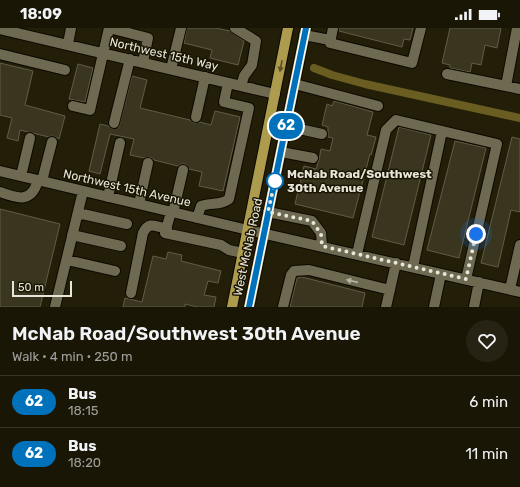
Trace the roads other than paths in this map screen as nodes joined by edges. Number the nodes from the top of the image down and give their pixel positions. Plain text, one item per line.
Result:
1 (0, 28) edge
2 (71, 28) edge
3 (109, 28) edge
4 (181, 28) edge
5 (235, 28) edge
6 (288, 28) edge
7 (333, 28) edge
8 (421, 28) edge
9 (519, 28) edge
10 (305, 31) edge
11 (34, 32) edge
12 (330, 40) junction
13 (68, 44) junction
14 (104, 53) junction
15 (0, 54) edge
16 (130, 59) junction
17 (143, 62) junction
18 (171, 69) junction
19 (65, 70) dead end
20 (447, 74) dead end
21 (205, 77) junction
22 (228, 82) junction
23 (295, 84) junction
24 (241, 86) junction
25 (506, 86) junction
26 (520, 89) edge
27 (275, 94) junction
28 (73, 106) dead end
29 (378, 106) dead end
30 (196, 116) dead end
31 (114, 123) dead end
32 (286, 126) junction
33 (442, 131) junction
34 (322, 134) dead end
35 (30, 138) dead end
36 (52, 142) dead end
37 (120, 143) dead end
38 (281, 152) junction
39 (313, 158) dead end
40 (148, 163) dead end
41 (183, 170) dead end
42 (0, 171) edge
43 (21, 176) junction
44 (40, 181) junction
45 (83, 191) junction
46 (0, 192) edge
47 (108, 197) junction
48 (139, 204) junction
49 (172, 212) junction
50 (268, 212) junction
51 (78, 213) junction
52 (197, 218) junction
53 (127, 224) dead end
54 (167, 229) junction
55 (248, 230) junction
56 (264, 233) junction
57 (72, 235) junction
58 (121, 246) dead end
59 (322, 246) junction
60 (520, 246) edge
61 (243, 253) junction
62 (356, 254) junction
63 (67, 260) junction
64 (396, 263) junction
65 (413, 267) junction
66 (115, 271) dead end
67 (517, 272) edge
68 (441, 274) junction
69 (466, 279) junction
70 (479, 282) junction
71 (390, 290) junction
72 (515, 291) edge
73 (131, 293) dead end
74 (476, 306) edge
75 (56, 307) edge
76 (232, 307) edge
77 (249, 307) edge
78 (284, 307) edge
79 (386, 307) edge
80 (434, 307) edge

1 - 11 street, Northwest 15th Way
2 - 13 street
3 - 14 street
3 - 17 street
4 - 18 street
5 - 24 street
6 -> 27 main road, West McNab Road
7 - 12 street
8 - 12 street
9 - 25 street
10 - 12 street
10 - 23 main road, West McNab Road
11 - 13 street, Northwest 15th Way
13 - 14 street, Northwest 15th Way
14 - 16 street, Northwest 15th Way
14 - 28 street
15 - 19 street
16 - 17 street, Northwest 15th Way
16 - 31 street
17 - 18 street, Northwest 15th Way
18 - 21 street, Northwest 15th Way
20 - 25 street
21 - 22 street, Northwest 15th Way
21 - 30 street
22 - 24 street, Northwest 15th Way
22 - 52 street
23 - 29 street
23 - 32 main road, West McNab Road
24 - 27 street, Northwest 15th Way
25 - 26 street
27 - 55 main road, West McNab Road
32 - 34 street
32 - 38 main road, West McNab Road
33 - 62 street
33 - 65 street
33 - 69 street
35 - 43 street
36 - 44 street
37 - 47 street
38 - 39 street
38 - 50 main road, West McNab Road
40 - 48 street
41 - 49 street
42 - 43 street, Northwest 15th Avenue
43 - 44 street, Northwest 15th Avenue
44 - 45 street, Northwest 15th Avenue
44 - 46 street
45 - 47 street, Northwest 15th Avenue
45 - 51 street
47 - 48 street, Northwest 15th Avenue
48 - 49 street, Northwest 15th Avenue
49 - 52 street, Northwest 15th Avenue
49 - 54 street
50 - 56 main road, West McNab Road
50 - 59 street
51 - 53 street
51 - 57 street
52 - 55 street, Northwest 15th Avenue
54 - 61 street
54 - 73 street
55 - 56 street, Northwest 15th Avenue
55 - 61 main road, West McNab Road
56 - 59 street, Northwest 15th Avenue
56 - 77 main road, West McNab Road
57 - 58 street
57 - 63 street
59 - 62 street, Northwest 15th Avenue
60 - 67 street
61 - 76 main road, West McNab Road
62 - 64 street, Northwest 15th Avenue
63 - 66 street
63 - 75 street
64 - 65 street, Northwest 15th Avenue
64 - 71 street
65 - 68 street, Northwest 15th Avenue
67 - 72 street
68 - 69 street, Northwest 15th Avenue
68 - 80 street
69 - 70 street, Northwest 15th Avenue
70 - 72 street, Northwest 15th Avenue
70 - 74 street
71 -> 78 street
71 - 79 street

